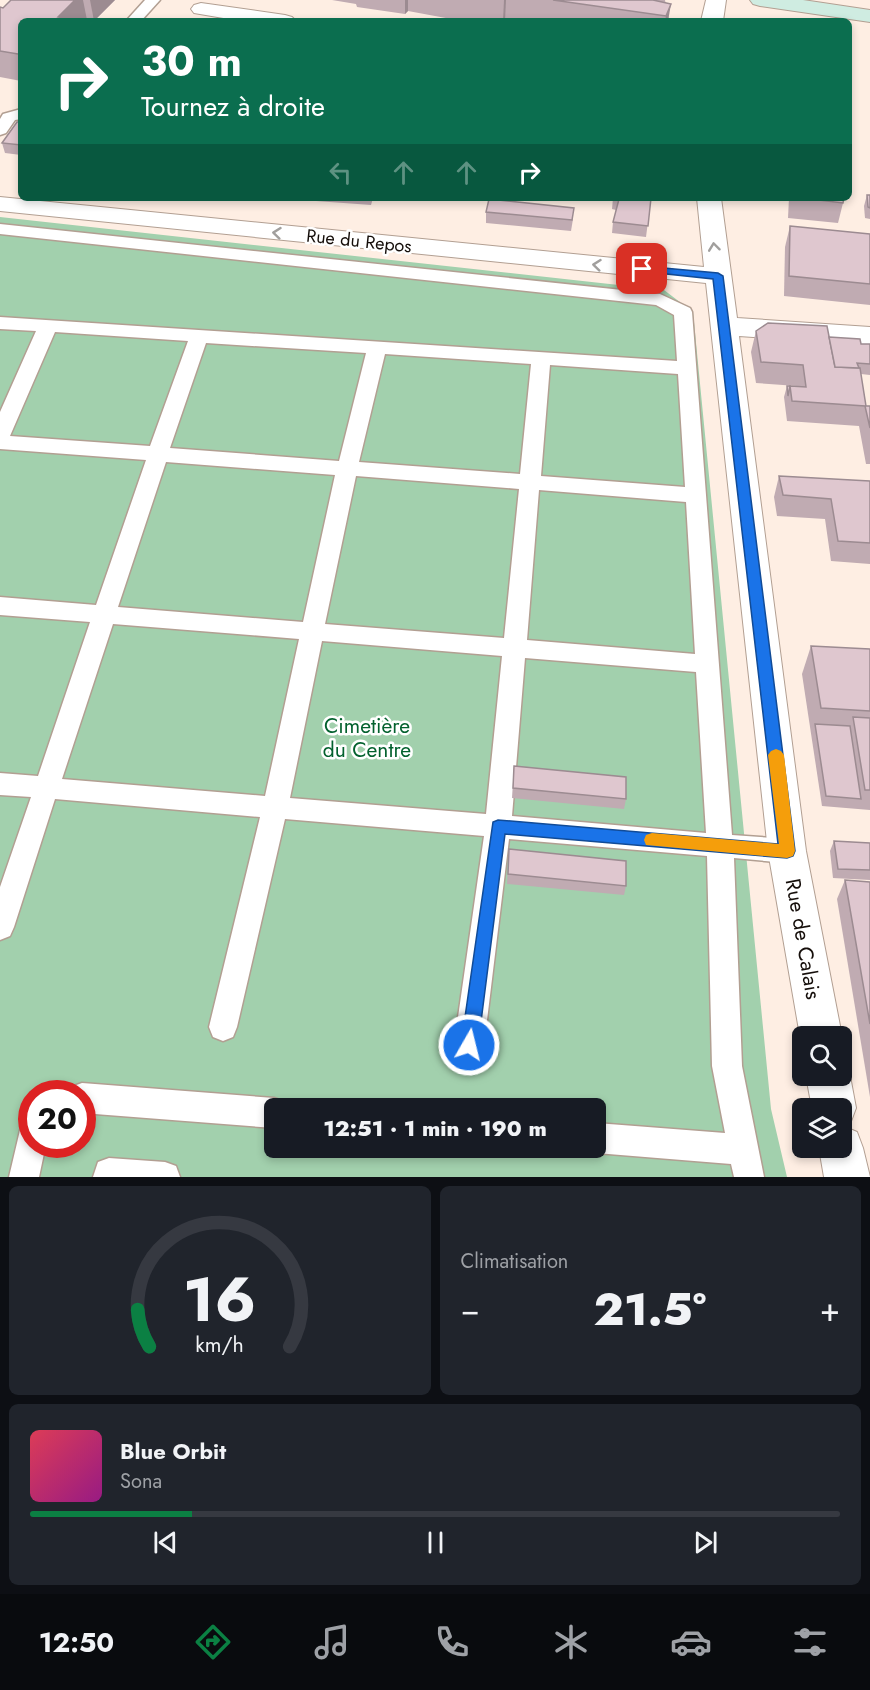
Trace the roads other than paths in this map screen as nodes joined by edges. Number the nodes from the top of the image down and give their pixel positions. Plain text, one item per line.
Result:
1 (153, 0) edge
2 (716, 0) edge
3 (760, 0) edge
4 (765, 1) edge
5 (870, 1) edge
6 (199, 10) edge
7 (870, 16) edge
8 (136, 18) edge
9 (262, 18) edge
10 (713, 18) edge
11 (709, 201) edge
12 (0, 204) edge
13 (80, 206) edge
14 (0, 229) edge
15 (718, 276) junction
16 (0, 323) edge
17 (48, 326) junction
18 (725, 326) junction
19 (199, 336) junction
20 (870, 336) edge
21 (377, 348) junction
22 (541, 359) junction
23 (687, 368) junction
24 (0, 435) edge
25 (0, 442) edge
26 (158, 454) junction
27 (346, 468) junction
28 (530, 482) junction
29 (696, 495) junction
30 (0, 606) edge
31 (105, 614) junction
32 (312, 632) junction
33 (516, 648) junction
34 (708, 664) junction
35 (0, 784) edge
36 (45, 788) junction
37 (275, 807) junction
38 (498, 827) junction
39 (720, 846) junction
40 (787, 851) junction
41 (0, 927) edge
42 (819, 1026) edge
43 (223, 1027) dead end
44 (469, 1045) dead end
45 (96, 1099) edge
46 (264, 1112) edge
47 (606, 1140) edge
48 (28, 1158) edge
49 (843, 1158) edge
50 (746, 1163) edge
51 (24, 1177) edge
52 (108, 1177) edge
53 (165, 1177) edge
54 (847, 1177) edge

1 - 8 lane
2 - 10 street
3 - 4 main road
4 - 5 main road
4 - 7 main road
6 - 9 street
15 -> 11 street, Rue de Calais
12 - 13 street, Rue du Repos
15 -> 13 street, Rue du Repos
14 - 23 lane
15 - 18 street, Rue de Calais
16 - 17 lane
17 - 19 lane
17 - 24 lane
18 - 20 street
18 - 40 street, Rue de Calais
19 - 21 lane
19 - 26 lane
21 - 22 lane
21 - 27 lane
22 - 23 lane
22 - 28 lane
23 - 29 lane
25 - 26 lane
26 - 27 lane
26 - 31 lane
27 - 28 lane
27 - 32 lane
28 - 29 lane
28 - 33 lane
29 - 34 lane
30 - 31 lane
31 - 32 lane
31 - 36 lane
32 - 33 lane
32 - 37 lane
33 - 34 lane
33 - 38 lane
34 - 39 lane
35 - 36 lane
36 - 37 lane
36 - 41 lane
37 - 38 lane
37 - 43 lane
38 - 39 lane
38 - 44 lane
39 - 40 lane
39 - 50 lane
40 - 42 street, Rue de Calais
45 - 46 lane
47 - 50 lane
48 - 51 lane
49 - 54 street
52 - 53 lane

